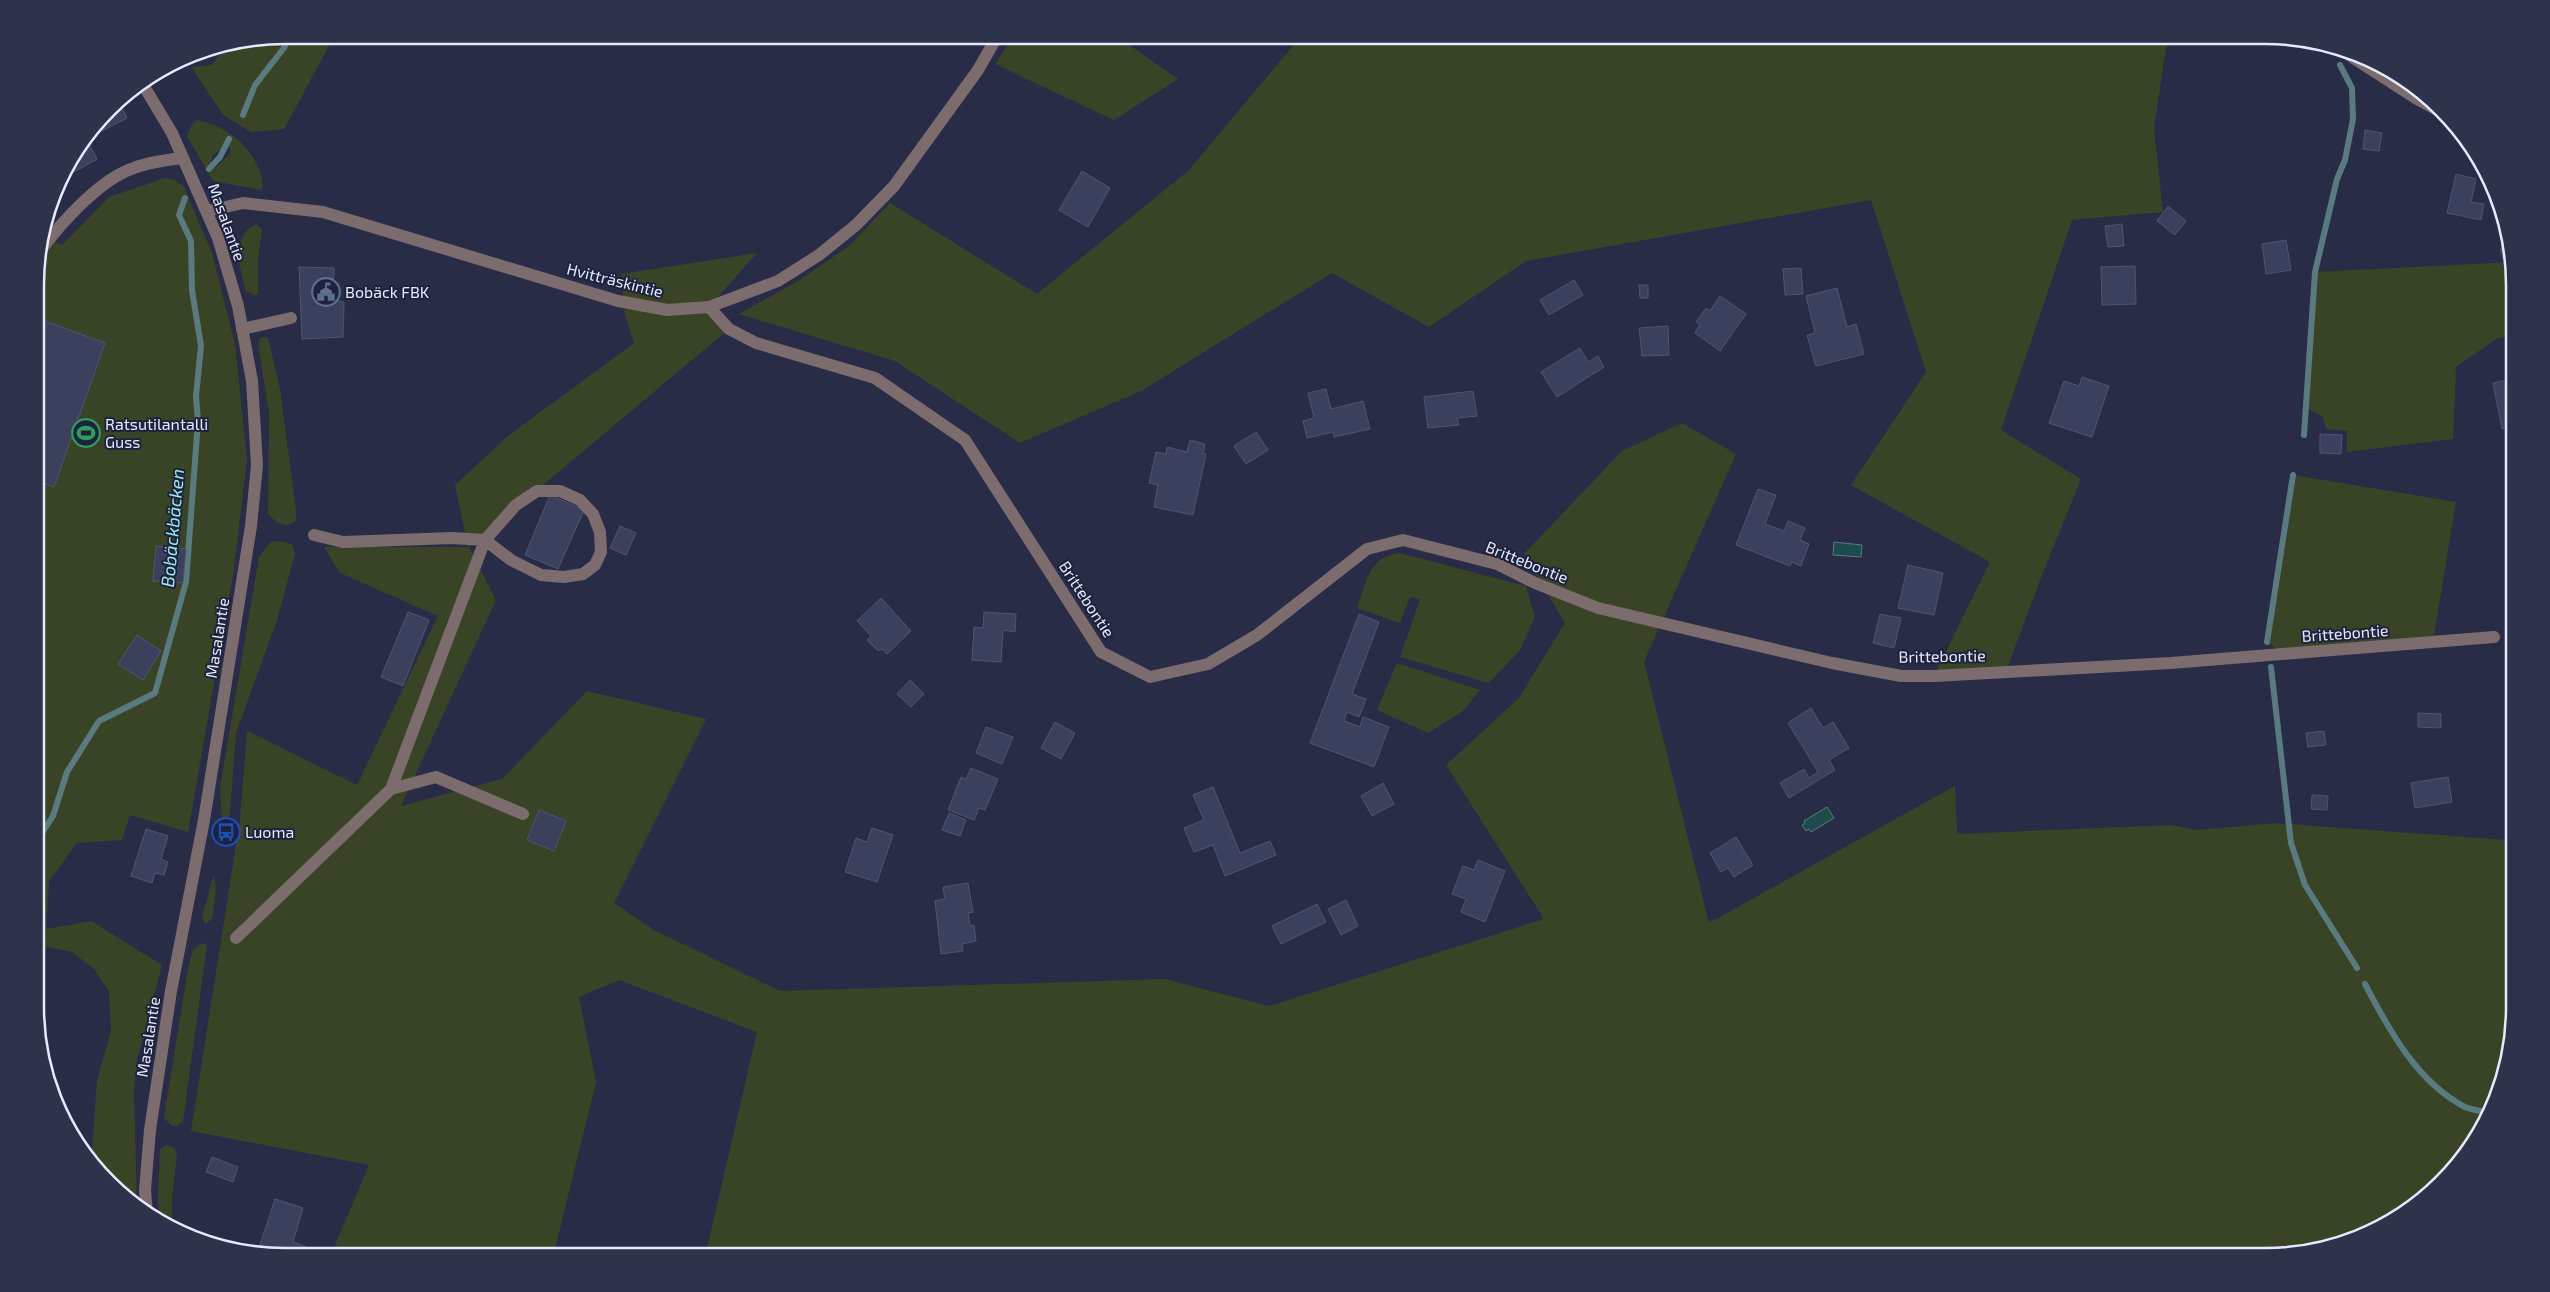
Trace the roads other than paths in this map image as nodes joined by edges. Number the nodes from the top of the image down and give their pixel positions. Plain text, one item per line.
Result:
1 (993, 44) edge
2 (2363, 65) edge
3 (145, 88) edge
4 (2423, 103) edge
5 (183, 158) junction
6 (207, 211) junction
7 (48, 241) edge
8 (708, 307) junction
9 (290, 318) dead end
10 (242, 329) junction
11 (314, 534) dead end
12 (484, 540) junction
13 (2494, 637) dead end
14 (392, 789) junction
15 (523, 814) dead end
16 (236, 938) dead end
17 (146, 1204) edge

1 - 8 street, Hvitträskintie
2 - 4 street
3 - 5 street, Masalantie
5 - 6 street, Masalantie
5 - 7 street
6 - 8 street, Hvitträskintie
6 - 10 street, Masalantie
8 - 13 street, Brittebontie
9 - 10 street
10 - 17 street, Masalantie
11 - 12 street
12 - 12 street
12 - 14 street
14 - 15 street
14 - 16 street

